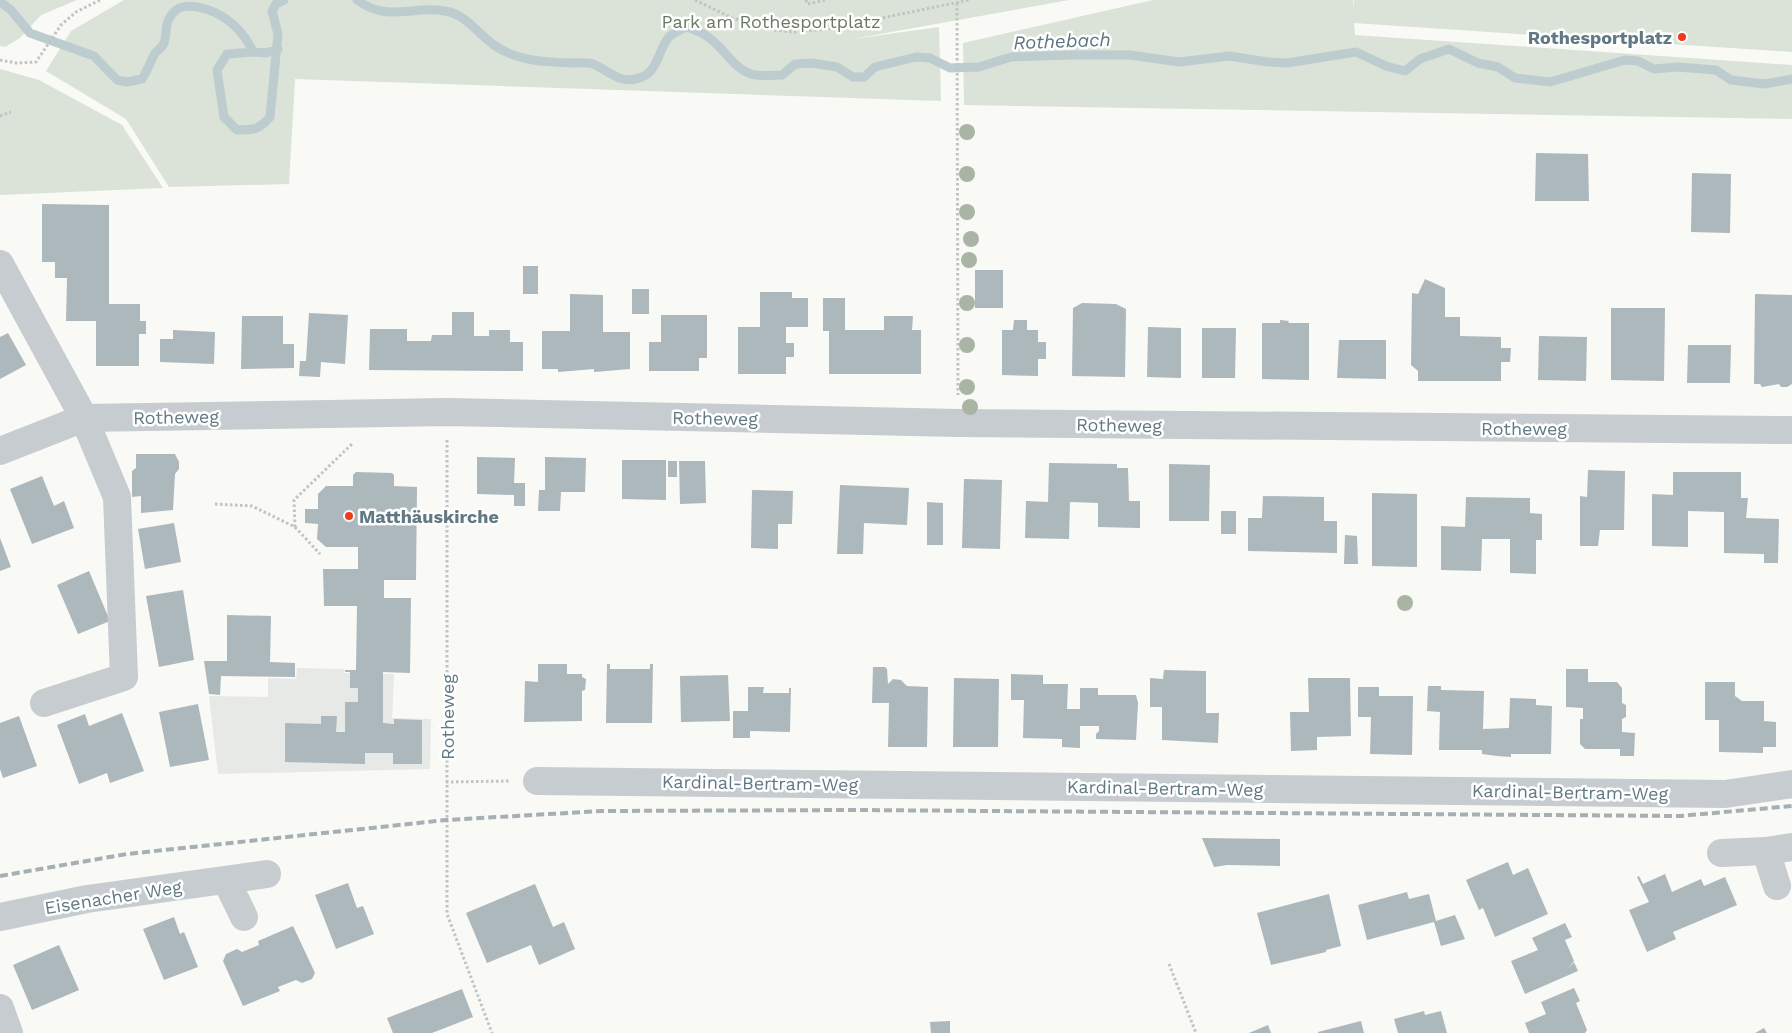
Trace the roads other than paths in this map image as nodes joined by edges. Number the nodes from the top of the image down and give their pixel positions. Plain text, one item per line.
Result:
1 (0, 264) edge
2 (84, 418) junction
3 (1792, 430) edge
4 (0, 451) edge
5 (44, 703) dead end
6 (537, 781) road end
7 (1792, 784) edge
8 (1779, 849) edge
9 (1721, 853) dead end
10 (267, 874) dead end
11 (226, 880) junction
12 (1776, 886) dead end
13 (0, 917) edge
14 (244, 917) dead end
15 (0, 1008) edge
16 (9, 1033) edge

1 - 2 street
2 - 3 street, Rotheweg
2 - 4 street, Rotheweg
2 - 5 street
6 - 7 street, Kardinal-Bertram-Weg
8 - 9 street
8 - 12 street
10 - 11 street, Eisenacher Weg
11 - 13 street, Eisenacher Weg
11 - 14 street
15 - 16 street

